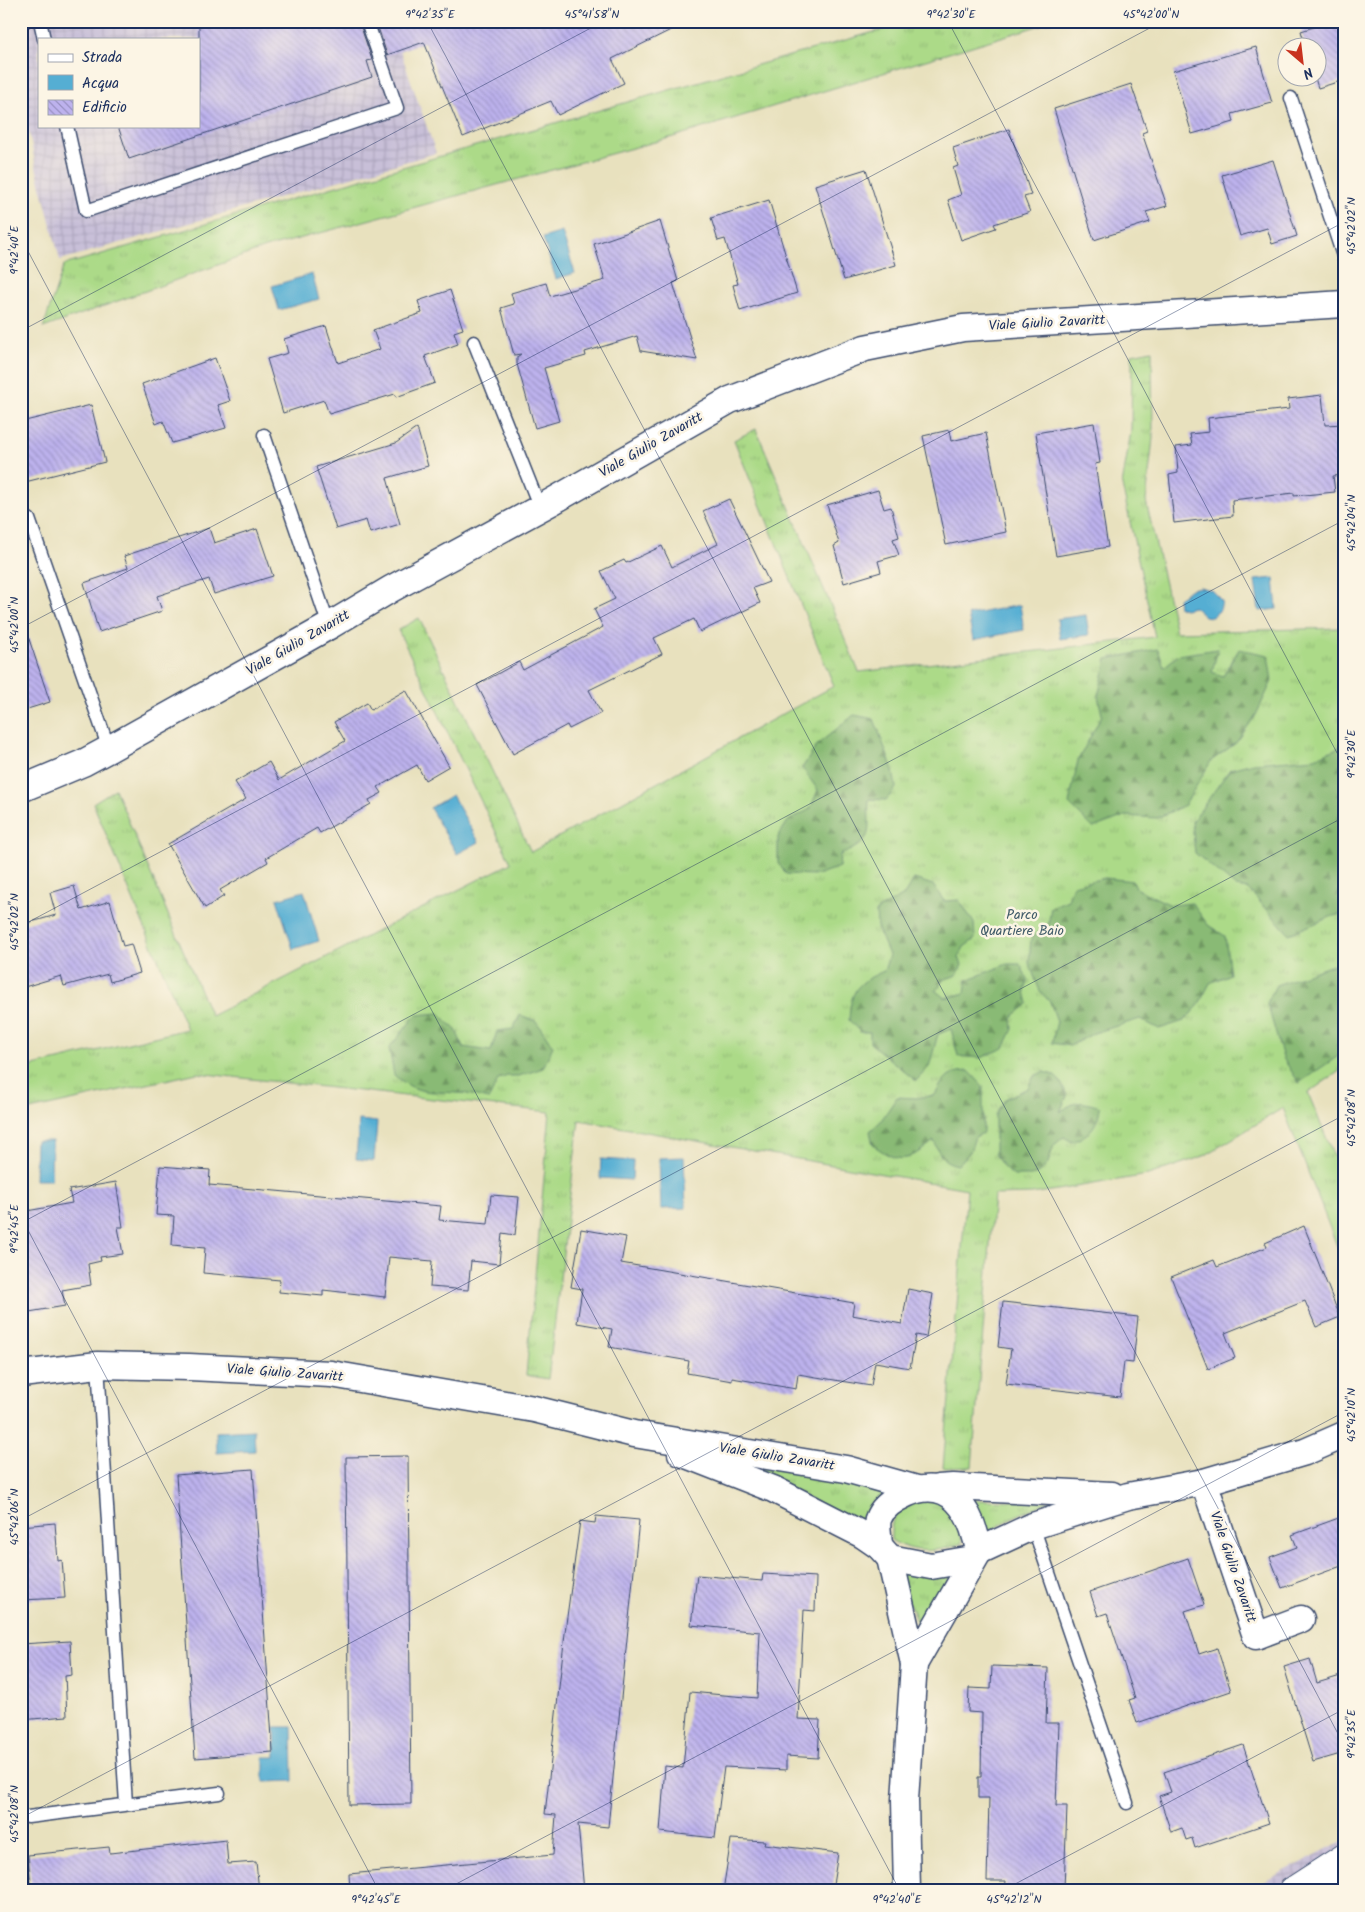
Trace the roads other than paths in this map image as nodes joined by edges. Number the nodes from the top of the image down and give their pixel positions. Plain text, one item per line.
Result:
1 (40, 21) edge
2 (367, 21) edge
3 (44, 38) edge
4 (1292, 98) dead end
5 (67, 128) edge
6 (1344, 260) edge
7 (1344, 304) edge
8 (474, 342) dead end
9 (264, 435) dead end
10 (540, 508) junction
11 (29, 519) dead end
12 (329, 626) junction
13 (109, 749) junction
14 (21, 789) edge
15 (98, 1366) junction
16 (21, 1374) edge
17 (634, 1434) junction
18 (1344, 1435) edge
19 (1204, 1482) junction
20 (928, 1489) junction
21 (1128, 1496) junction
22 (1033, 1526) junction
23 (884, 1552) junction
24 (976, 1555) junction
25 (1301, 1620) dead end
26 (914, 1664) junction
27 (219, 1793) dead end
28 (1127, 1802) dead end
29 (126, 1804) junction
30 (28, 1817) dead end
31 (1344, 1858) edge
32 (1344, 1882) edge
33 (907, 1891) edge
34 (1293, 1891) edge
35 (1331, 1891) edge

1 - 3 lane
2 - 5 lane
4 - 6 lane
7 - 10 street, Viale Giulio Zavaritt
8 - 10 lane
9 - 12 lane
10 - 12 street, Viale Giulio Zavaritt
11 - 13 lane
12 - 13 street, Viale Giulio Zavaritt
13 - 14 street, Viale Giulio Zavaritt
15 - 16 street, Viale Giulio Zavaritt
15 - 17 street, Viale Giulio Zavaritt
15 - 29 lane
17 - 20 street, Viale Giulio Zavaritt
17 - 23 street, Viale Giulio Zavaritt
18 - 19 street, Viale Giulio Zavaritt
19 - 21 street, Viale Giulio Zavaritt
19 - 25 street, Viale Giulio Zavaritt
20 - 21 street, Viale Giulio Zavaritt
20 - 23 street
20 - 24 street
21 - 22 street, Viale Giulio Zavaritt
22 - 24 street, Viale Giulio Zavaritt
22 - 28 lane
23 - 24 street
23 - 26 street
24 - 26 street
26 - 33 street
27 - 29 lane
29 - 30 lane
31 - 34 street
32 - 35 street

